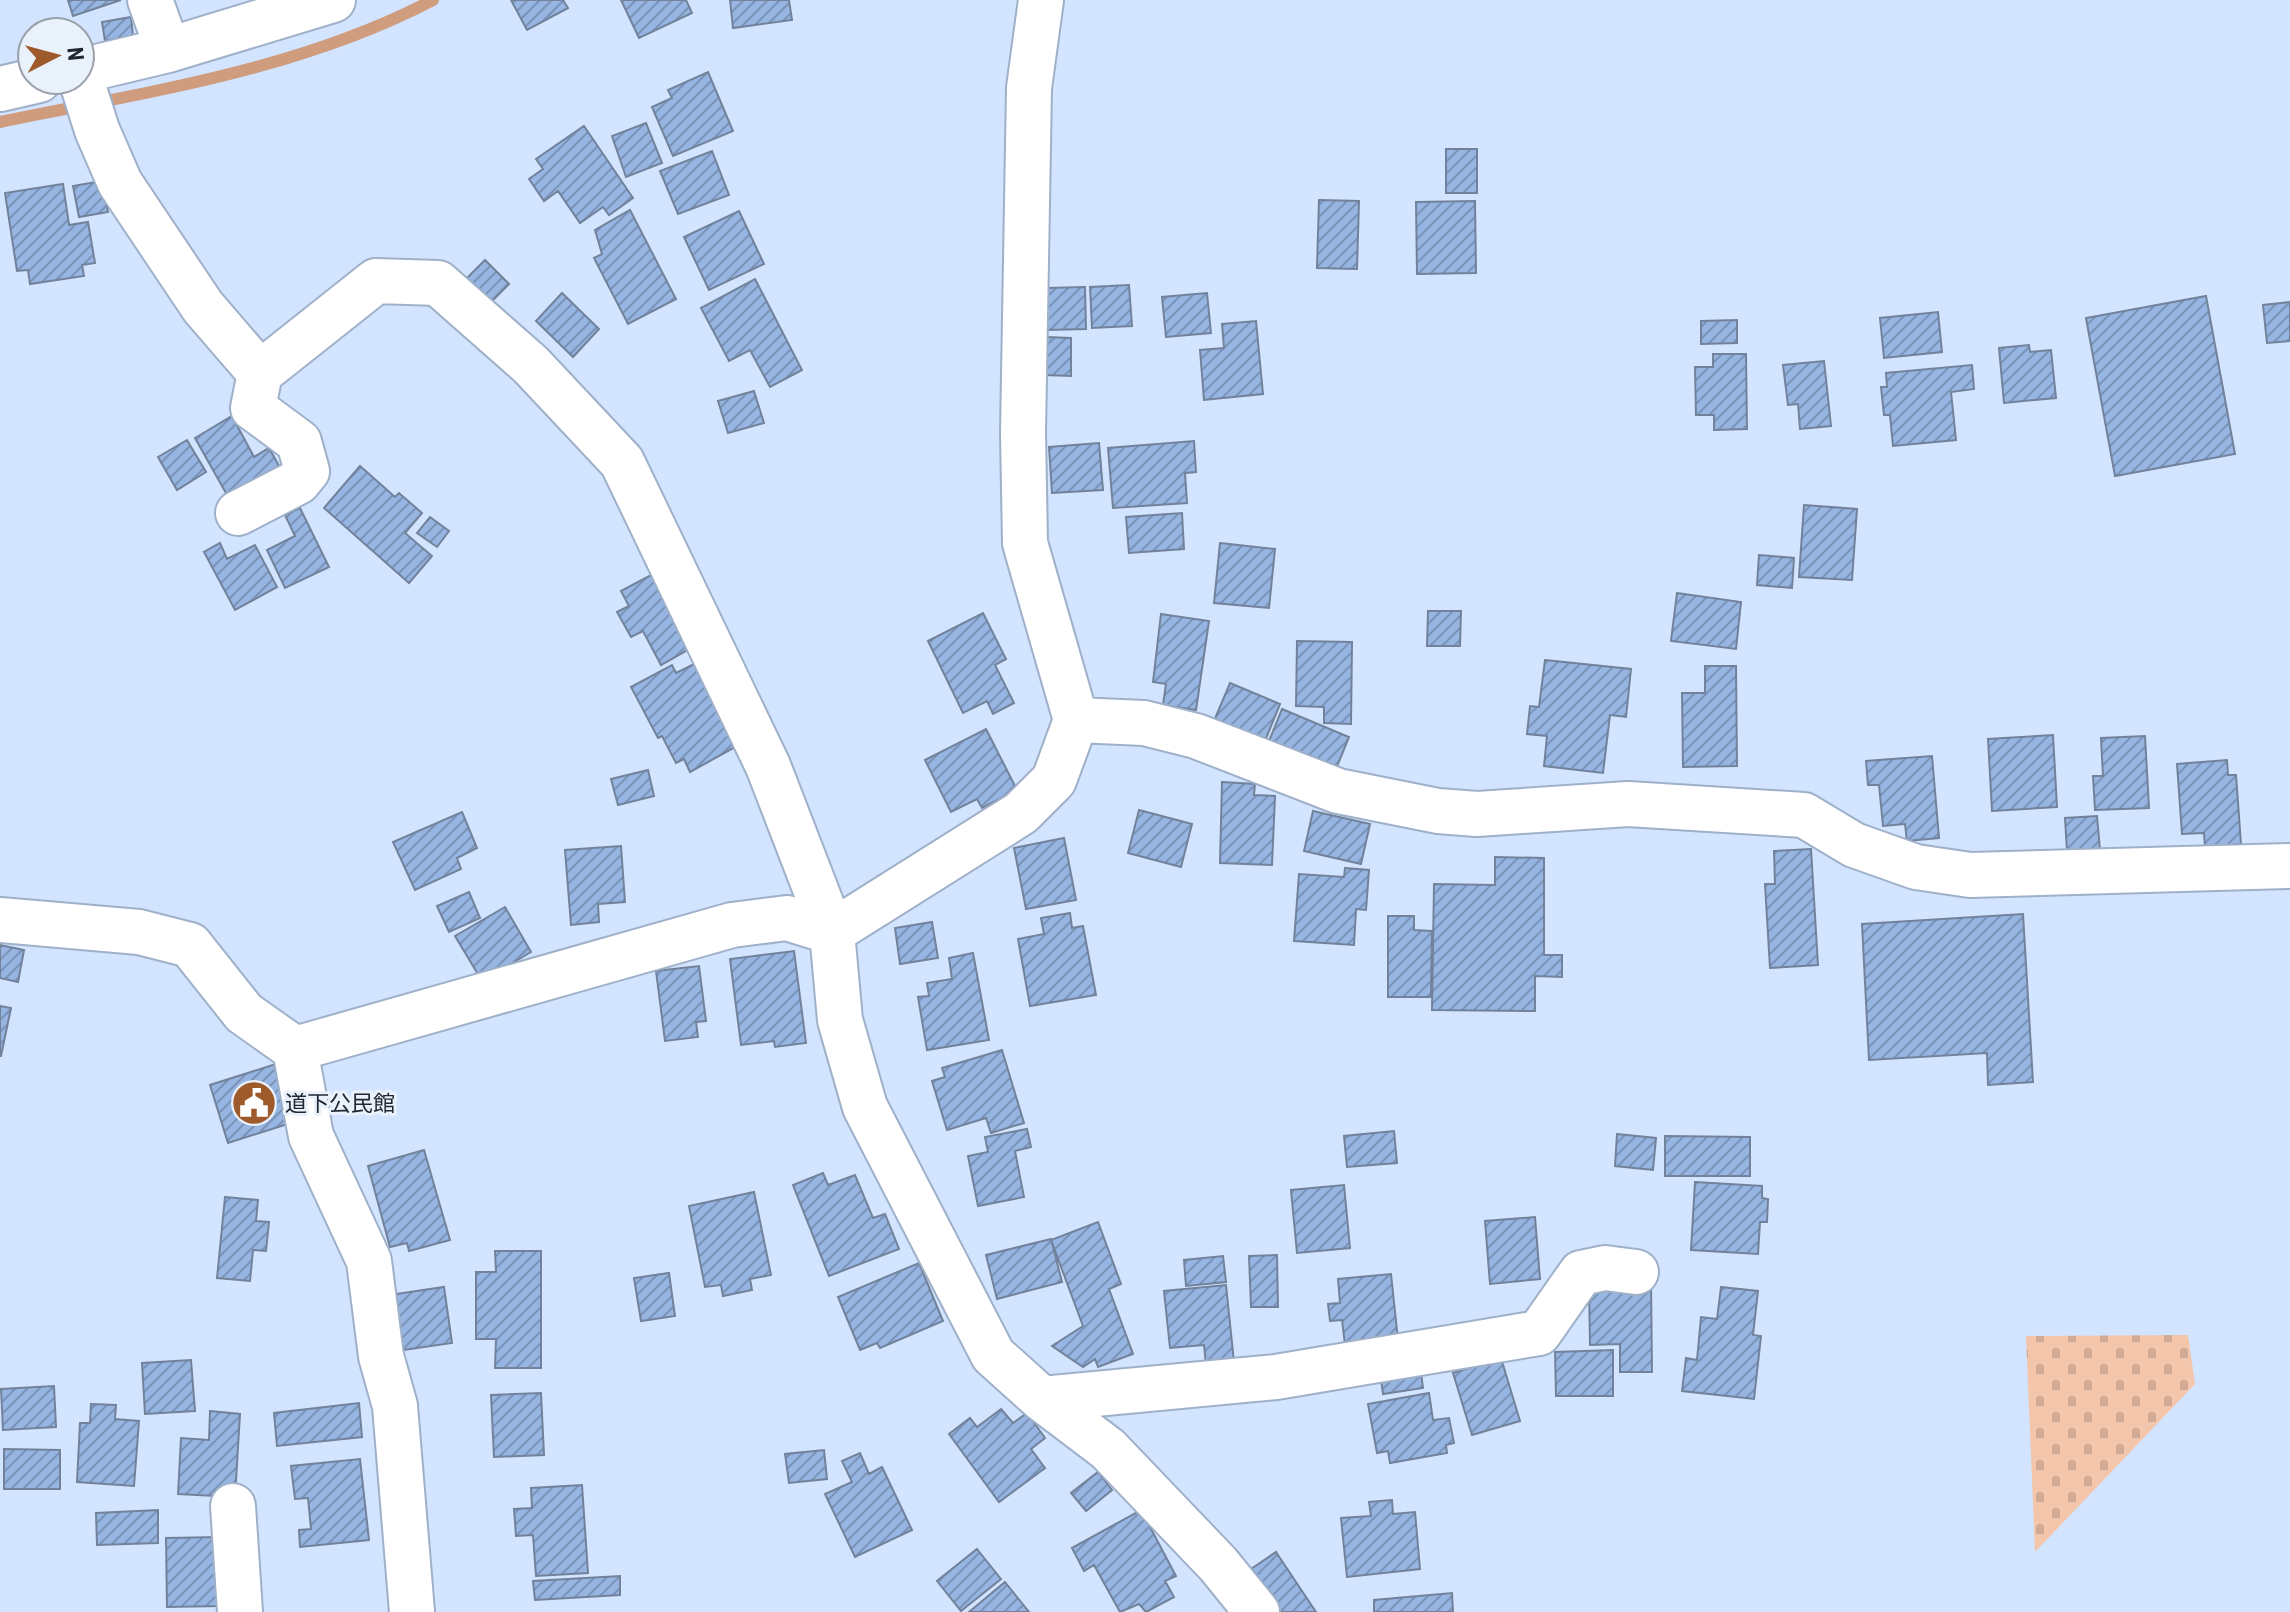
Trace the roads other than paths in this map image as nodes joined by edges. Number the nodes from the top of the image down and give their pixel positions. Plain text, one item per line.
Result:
1 (150, 0) edge
2 (333, 0) edge
3 (1041, 0) edge
4 (168, 50) junction
5 (96, 69) edge
6 (87, 96) edge
7 (260, 373) junction
8 (238, 513) dead end
9 (1076, 720) junction
10 (2290, 866) edge
11 (0, 920) edge
12 (832, 932) junction
13 (295, 1049) junction
14 (1636, 1272) dead end
15 (1042, 1399) junction
16 (233, 1506) dead end
17 (240, 1612) edge
18 (412, 1612) edge
19 (1257, 1612) edge

1 - 4 street
2 - 4 street
3 - 9 street
4 - 5 street
6 - 7 street
7 - 8 street
7 - 12 street
9 - 10 street
9 - 12 street
11 - 13 street
12 - 13 street
12 - 15 street
13 - 18 street
14 - 15 street
15 - 19 street
16 - 17 street

